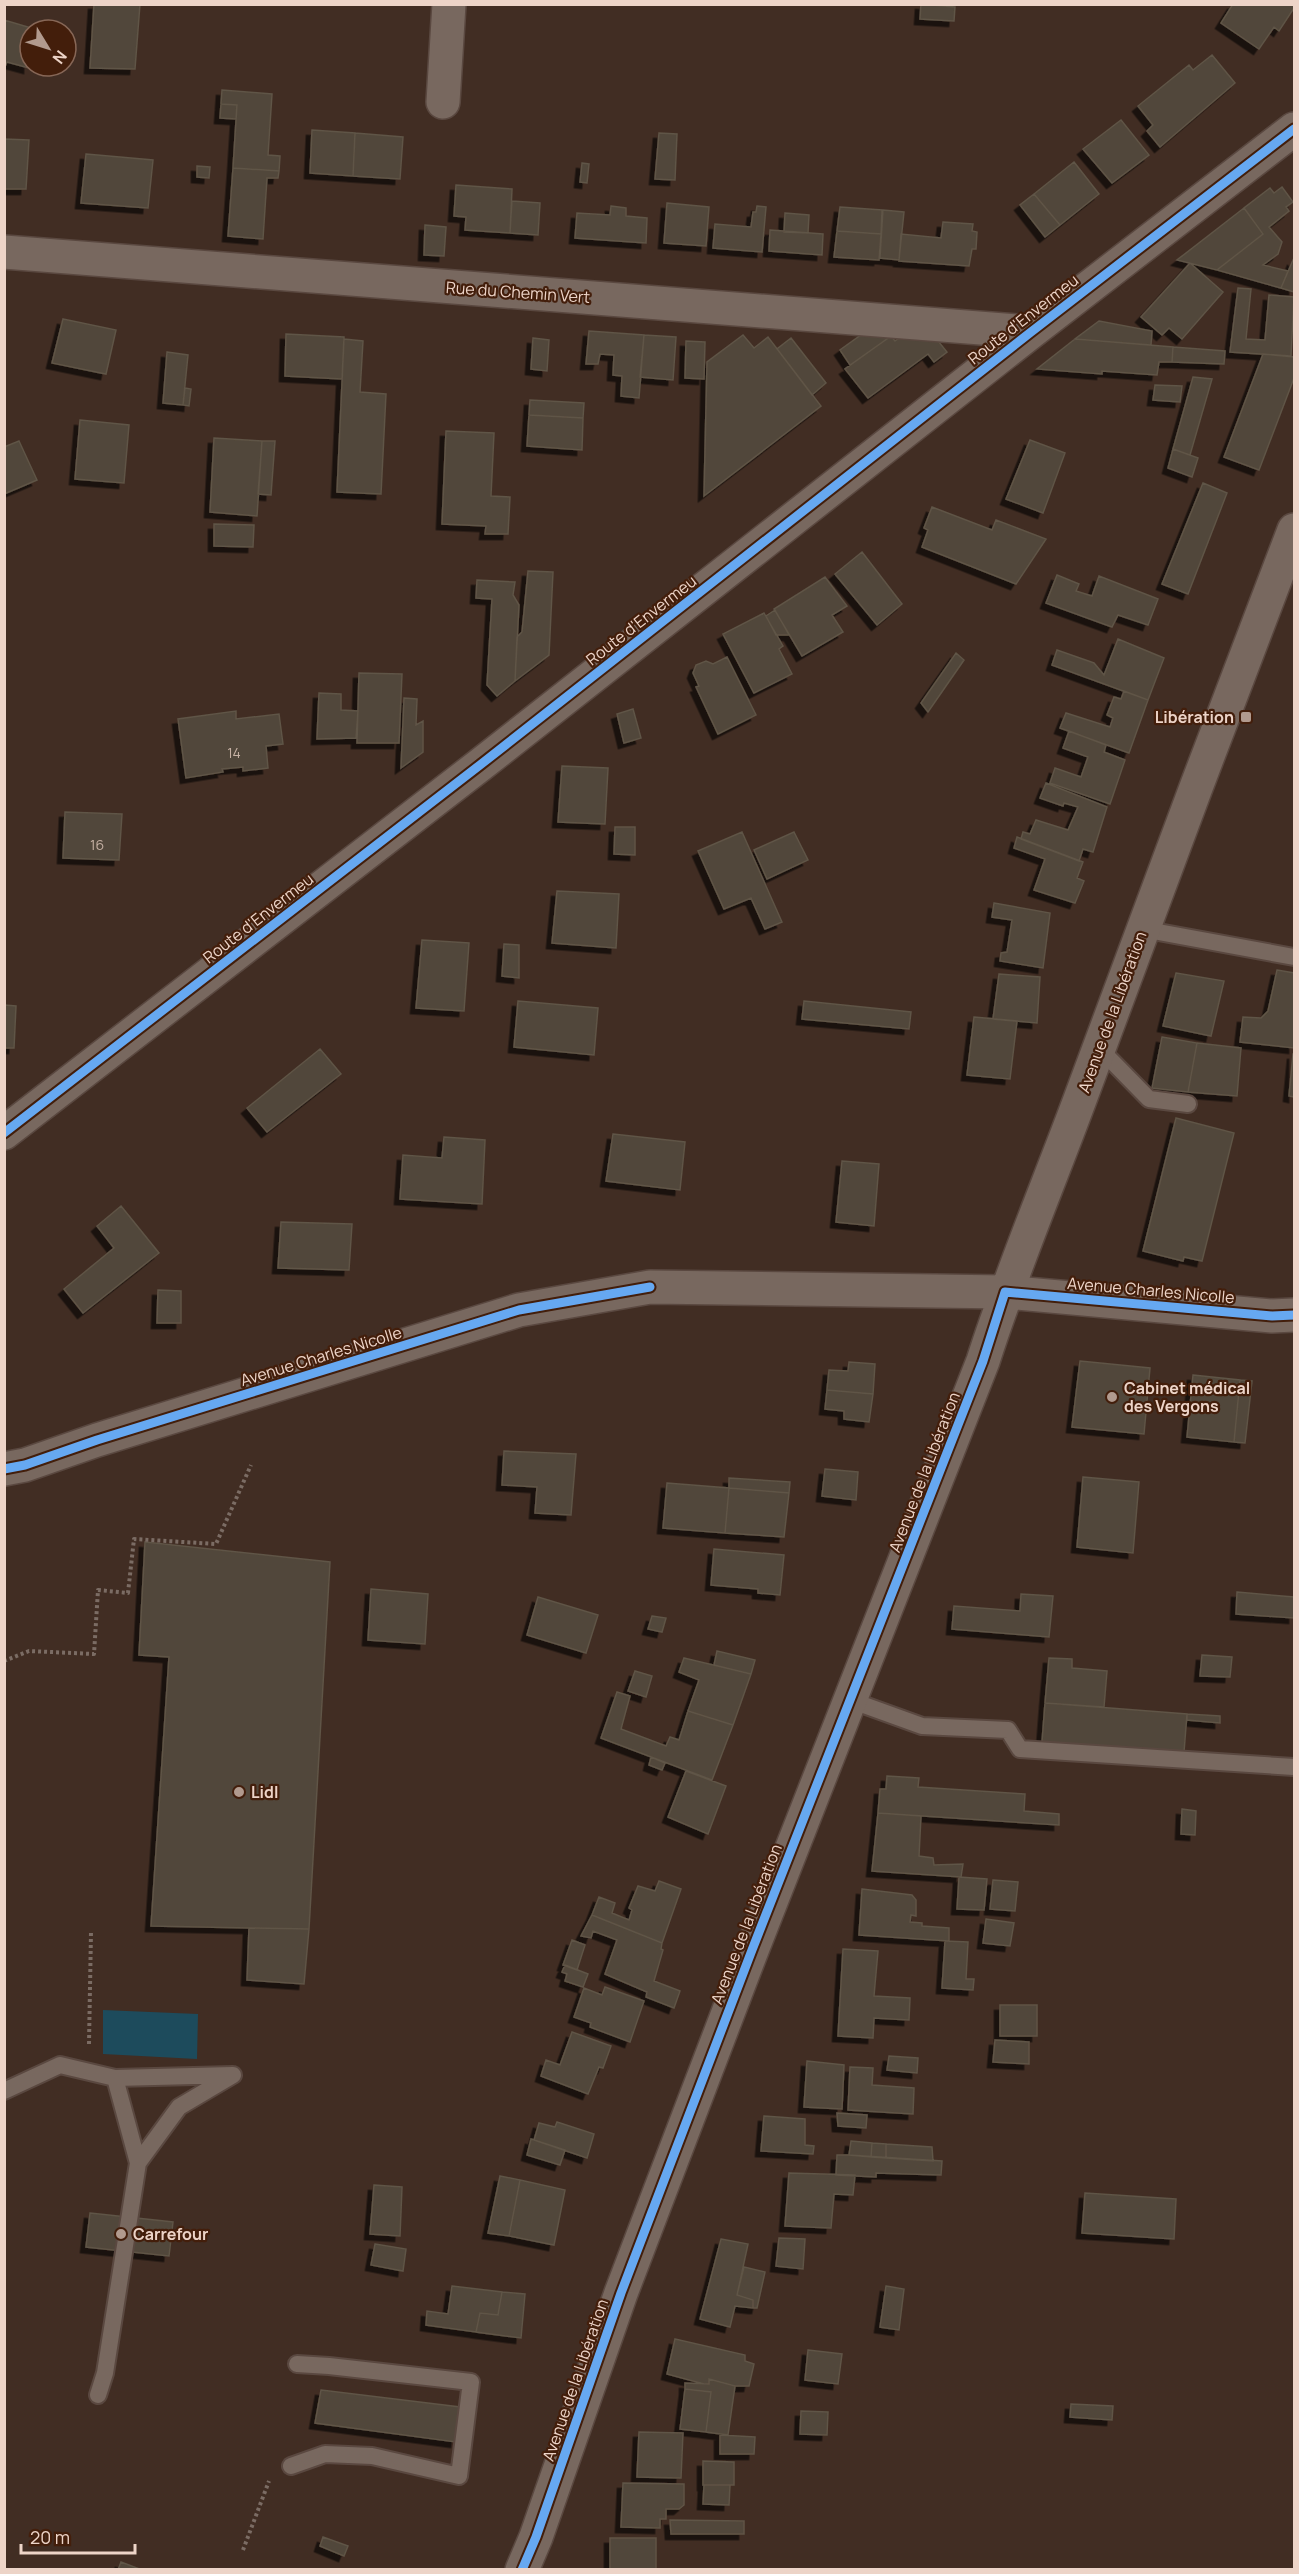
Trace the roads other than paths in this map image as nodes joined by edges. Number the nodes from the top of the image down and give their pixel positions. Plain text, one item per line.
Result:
1 (449, 4) edge
2 (443, 102) dead end
3 (1294, 129) edge
4 (4, 252) edge
5 (1031, 332) junction
6 (1294, 534) edge
7 (1142, 929) junction
8 (1294, 957) edge
9 (1099, 1048) junction
10 (1188, 1104) dead end
11 (4, 1133) edge
12 (1005, 1292) junction
13 (1294, 1315) edge
14 (4, 1469) edge
15 (850, 1700) junction
16 (1294, 1767) edge
17 (115, 2078) junction
18 (4, 2091) edge
19 (138, 2163) junction
20 (297, 2364) dead end
21 (98, 2395) dead end
22 (291, 2466) dead end
23 (522, 2570) edge

1 - 2 street
3 - 5 street, Route d'Envermeu
4 - 5 street, Rue du Chemin Vert
5 - 11 street, Route d'Envermeu
6 - 7 street, Avenue de la Libération
7 - 8 lane
7 - 9 street, Avenue de la Libération
9 - 10 lane
9 - 12 street, Avenue de la Libération
12 - 13 street, Avenue Charles Nicolle
12 - 14 street, Avenue Charles Nicolle
12 - 15 street, Avenue de la Libération
15 - 16 lane
15 - 23 street, Avenue de la Libération
17 - 18 lane
17 - 19 lane
17 - 19 lane
19 - 21 lane
20 - 22 lane

